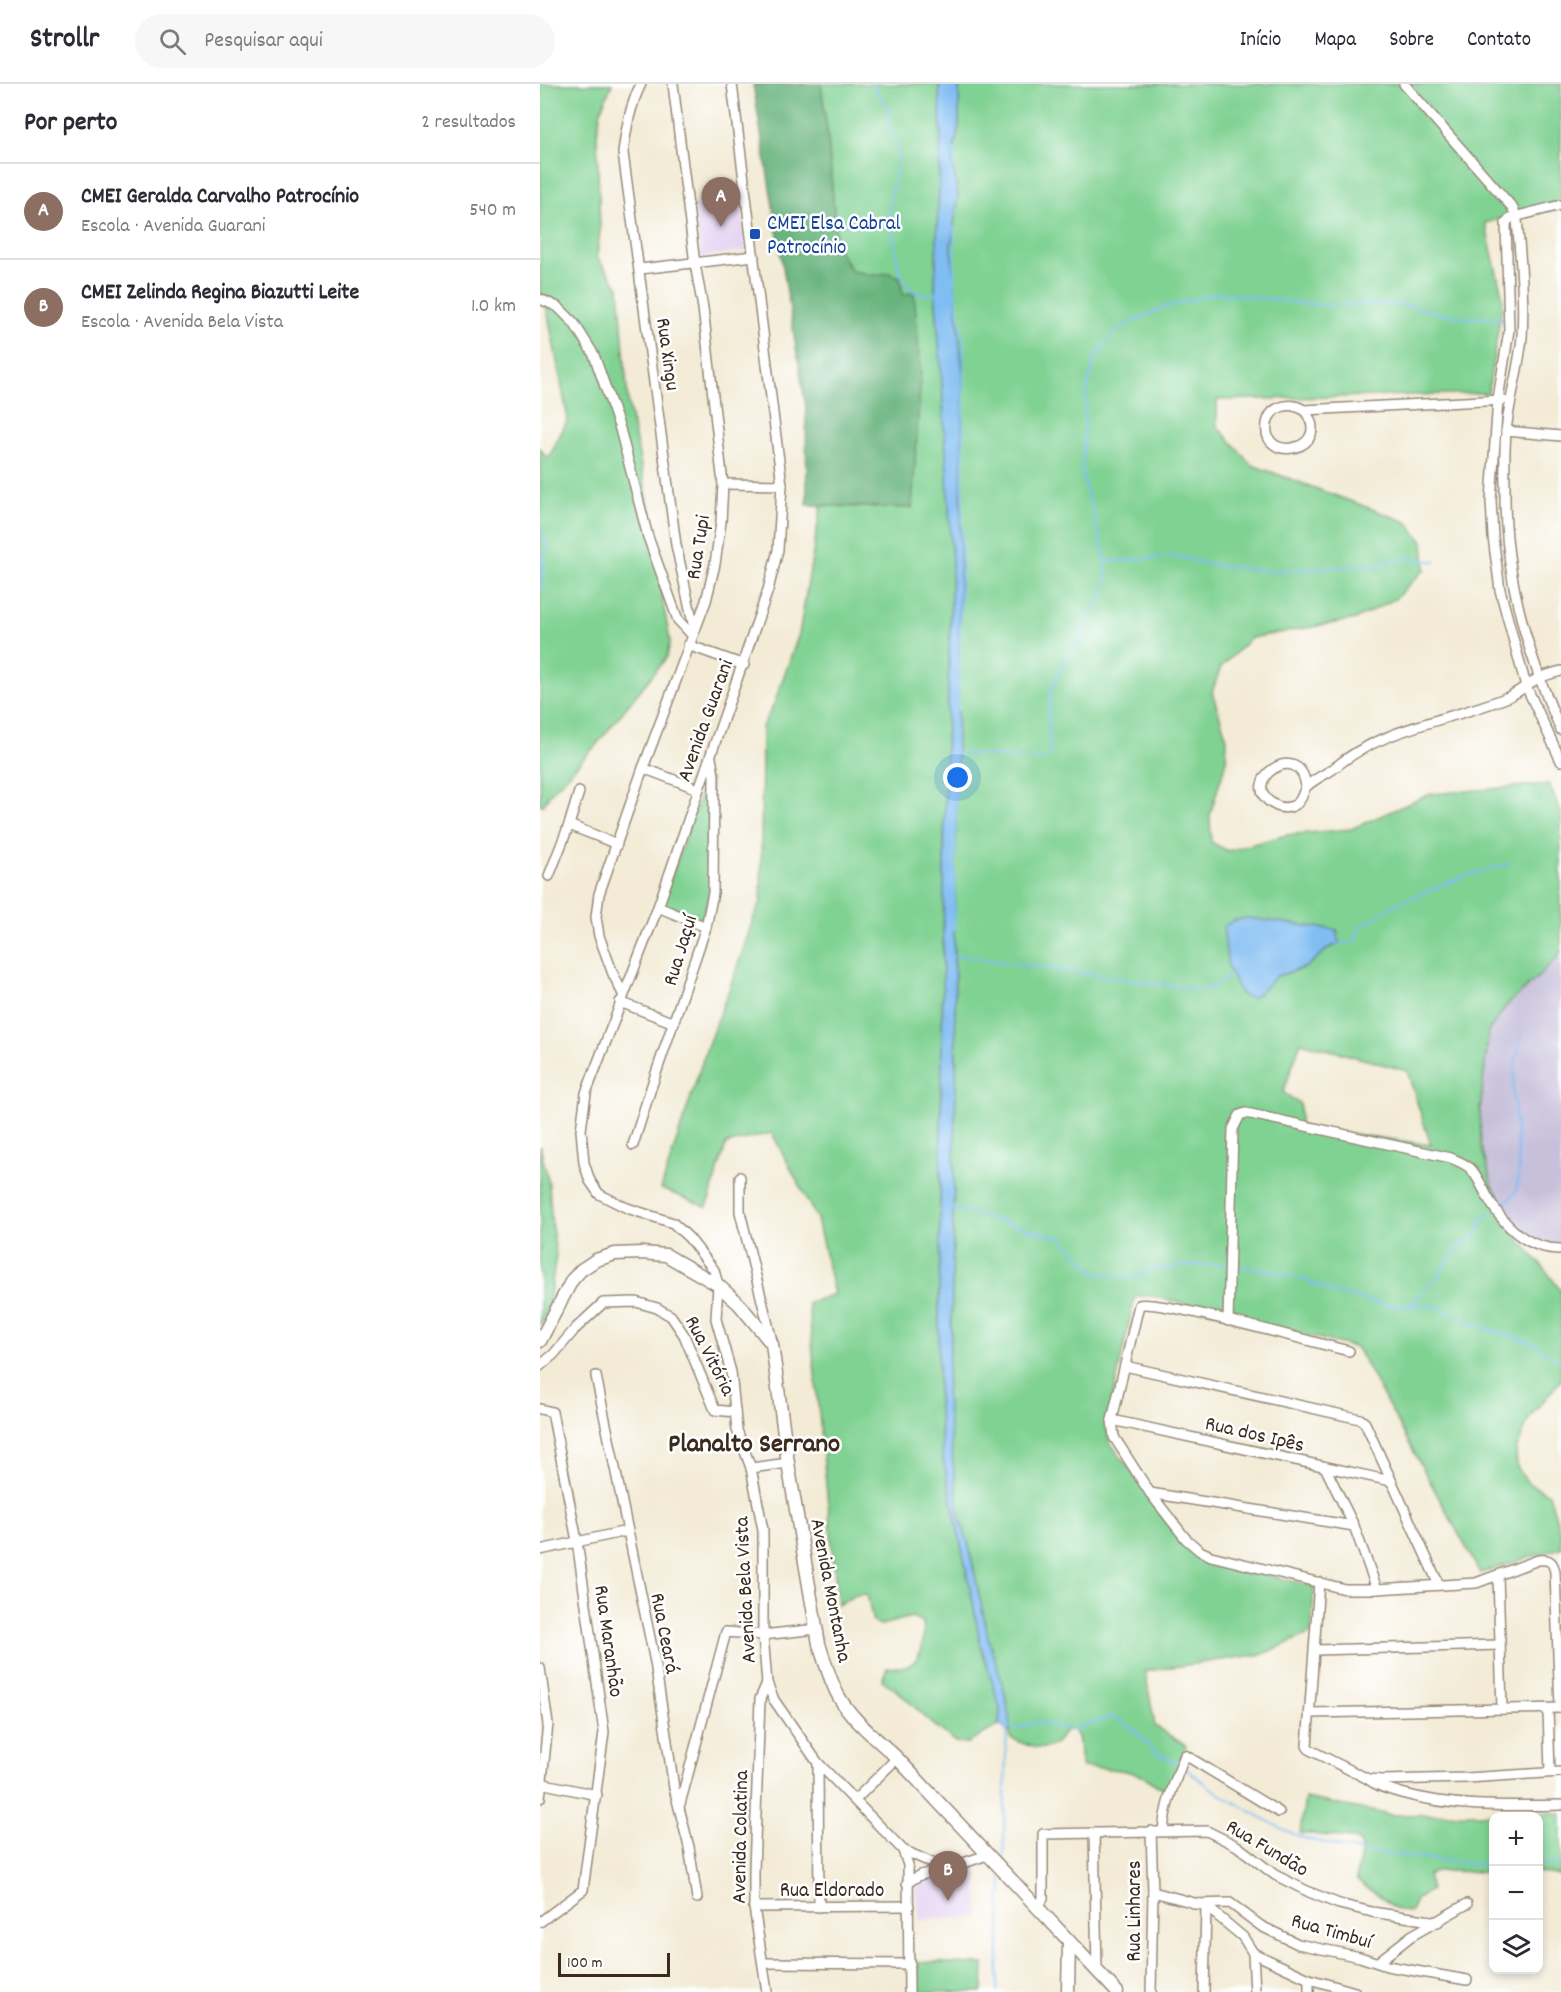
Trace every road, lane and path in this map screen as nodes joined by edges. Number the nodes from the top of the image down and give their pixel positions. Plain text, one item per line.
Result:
1 (641, 84) edge
2 (673, 84) edge
3 (732, 84) edge
4 (1404, 84) edge
5 (1561, 205) edge
6 (1518, 217) junction
7 (754, 256) junction
8 (695, 264) junction
9 (640, 269) junction
10 (540, 299) edge
11 (1498, 399) junction
12 (1511, 401) junction
13 (1304, 410) junction
14 (1506, 431) junction
15 (1561, 436) edge
16 (723, 484) junction
17 (782, 485) junction
18 (691, 637) junction
19 (744, 665) junction
20 (1561, 671) edge
21 (1539, 678) junction
22 (1526, 686) junction
23 (1561, 730) edge
24 (711, 758) junction
25 (1561, 761) edge
26 (643, 768) junction
27 (1306, 787) junction
28 (698, 789) junction
29 (579, 792) dead end
30 (568, 825) junction
31 (617, 844) junction
32 (549, 876) dead end
33 (658, 907) junction
34 (706, 927) junction
35 (621, 998) junction
36 (674, 1023) junction
37 (633, 1145) dead end
38 (741, 1177) dead end
39 (1561, 1249) edge
40 (708, 1261) junction
41 (697, 1272) junction
42 (718, 1285) junction
43 (1228, 1321) junction
44 (540, 1341) edge
45 (772, 1344) junction
46 (1349, 1351) dead end
47 (540, 1366) edge
48 (1125, 1366) junction
49 (596, 1376) dead end
50 (540, 1409) edge
51 (735, 1412) junction
52 (1112, 1420) junction
53 (788, 1463) junction
54 (1325, 1467) junction
55 (751, 1468) junction
56 (1391, 1481) junction
57 (1150, 1493) junction
58 (1354, 1526) junction
59 (627, 1531) junction
60 (577, 1541) junction
61 (540, 1550) edge
62 (1498, 1575) junction
63 (1320, 1582) junction
64 (1439, 1585) junction
65 (1377, 1589) junction
66 (817, 1629) junction
67 (763, 1635) junction
68 (1500, 1645) junction
69 (1315, 1650) junction
70 (540, 1668) edge
71 (767, 1683) junction
72 (1561, 1708) edge
73 (1502, 1709) junction
74 (1548, 1709) junction
75 (1310, 1713) junction
76 (897, 1758) junction
77 (818, 1763) junction
78 (1550, 1772) junction
79 (1561, 1772) edge
80 (1368, 1779) junction
81 (541, 1783) edge
82 (597, 1795) junction
83 (540, 1798) edge
84 (855, 1800) junction
85 (1561, 1805) edge
86 (679, 1807) junction
87 (1279, 1812) dead end
88 (1151, 1831) junction
89 (1163, 1832) junction
90 (1094, 1833) junction
91 (903, 1850) junction
92 (990, 1858) junction
93 (946, 1869) junction
94 (907, 1883) junction
95 (1153, 1892) junction
96 (697, 1898) dead end
97 (1195, 1904) junction
98 (1467, 1904) dead end
99 (909, 1906) junction
100 (1206, 1906) junction
101 (754, 1907) junction
102 (819, 1907) junction
103 (1039, 1907) junction
104 (540, 1922) edge
105 (1438, 1922) junction
106 (1069, 1942) junction
107 (1253, 1953) junction
108 (1378, 1962) junction
109 (763, 1963) junction
110 (910, 1964) junction
111 (1097, 1970) junction
112 (1309, 1979) junction
113 (1467, 1980) dead end
114 (1109, 1987) edge
115 (767, 1992) edge
116 (909, 1992) edge
117 (1068, 1992) edge
118 (1117, 1992) edge
119 (1151, 1992) edge
120 (1204, 1992) edge
121 (1255, 1992) edge
122 (1309, 1992) edge
123 (1355, 1992) edge

1 - 9 street, Rua Xingu
2 - 8 street, Rua Tupi
3 - 7 street, Avenida Guarani
4 - 6 street
5 - 6 street
6 - 11 street
6 - 12 street
7 - 8 street
7 - 17 street, Avenida Guarani
8 - 9 street
8 - 16 street, Rua Tupi
9 - 18 street, Rua Xingu
10 - 18 street
11 - 12 street
11 - 13 street
11 - 22 street
12 - 14 street
13 - 13 street
14 - 15 street
14 - 21 street
16 - 17 street
16 - 18 street, Rua Tupi
17 - 19 street, Avenida Guarani
18 - 19 street
18 - 26 street, Rua Tupi
19 - 24 street, Avenida Guarani
20 - 21 street
21 - 22 street
21 - 23 street
22 - 25 street
22 - 27 street
24 - 28 street, Avenida Guarani
24 - 34 street, Rua Jaçuí
26 - 28 street
26 - 31 street, Rua Tupi
27 - 27 street
28 - 33 street, Avenida Guarani
29 - 30 street
30 - 31 street
30 - 32 street
31 - 35 street, Rua Tupi
33 - 34 street
33 - 35 street, Avenida Guarani
34 - 36 street, Rua Jaçuí
35 - 36 street
35 - 40 street, Avenida Guarani
36 - 37 street, Rua Jaçuí
38 - 45 street
39 - 43 street
40 - 41 street
40 - 42 street, Avenida Guarani
41 - 42 street
41 - 44 street
42 - 45 street
42 - 51 street, Avenida Bela Vista
43 - 46 street
43 - 48 street
45 - 53 street, Avenida Montanha
47 - 51 street, Rua Vitória
48 - 52 street
48 - 56 street
49 - 59 street, Rua Ceará
50 - 60 street, Rua Maranhão
51 - 55 street, Avenida Bela Vista
52 - 54 street, Rua dos Ipês
52 - 57 street
53 - 55 street
53 - 66 street, Avenida Montanha
54 - 56 street, Rua dos Ipês
54 - 58 street
55 - 67 street, Avenida Bela Vista
56 - 64 street
57 - 58 street
57 - 63 street
58 - 65 street
59 - 60 street
59 - 86 street, Rua Ceará
60 - 61 street
60 - 82 street, Rua Maranhão
62 - 64 street
62 - 68 street
62 - 72 street
63 - 65 street
63 - 69 street
64 - 65 street
66 - 67 street
66 - 76 street, Avenida Montanha
67 - 71 street, Avenida Bela Vista
67 - 86 street
68 - 69 street
68 - 73 street
69 - 75 street
70 - 81 street
71 - 77 street, Avenida Bela Vista
71 - 101 street, Avenida Colatina
72 - 74 street
73 - 74 street
73 - 75 street
74 - 78 street
75 - 80 street
76 - 84 street
76 - 92 street, Avenida Montanha
77 - 84 street, Avenida Bela Vista
77 - 102 street
78 - 79 street
78 - 80 street
80 - 85 street
81 - 82 street
81 - 83 street
82 - 104 street, Rua Maranhão
84 - 91 street, Avenida Bela Vista
86 - 96 street, Rua Ceará
87 - 89 street
88 - 89 street, Rua Fundão
88 - 90 street, Rua Fundão
88 - 95 street, Rua Linhares
89 - 105 street, Rua Fundão
90 - 103 street, Rua Fundão
90 - 111 street
91 - 93 street, Avenida Bela Vista
91 - 94 street
92 - 93 street
92 - 103 street, Avenida Montanha
93 - 94 street
94 - 99 street
95 - 97 street
95 - 119 street, Rua Linhares
97 - 100 street
97 - 108 street, Rua Timbuí
98 - 105 street
99 - 102 street, Rua Eldorado
99 - 110 street
100 - 107 street
100 - 120 street
101 - 102 street, Rua Eldorado
101 - 109 street, Avenida Colatina
103 - 106 street, Avenida Montanha
105 - 108 street
106 - 111 street, Avenida Montanha
106 - 117 street
107 - 112 street
107 - 121 street
108 - 113 street, Rua Timbuí
109 - 110 street
109 - 115 street, Avenida Colatina
110 - 116 street
111 - 114 street, Avenida Montanha
112 - 122 street
112 - 123 street
114 - 118 street, Avenida Montanha

